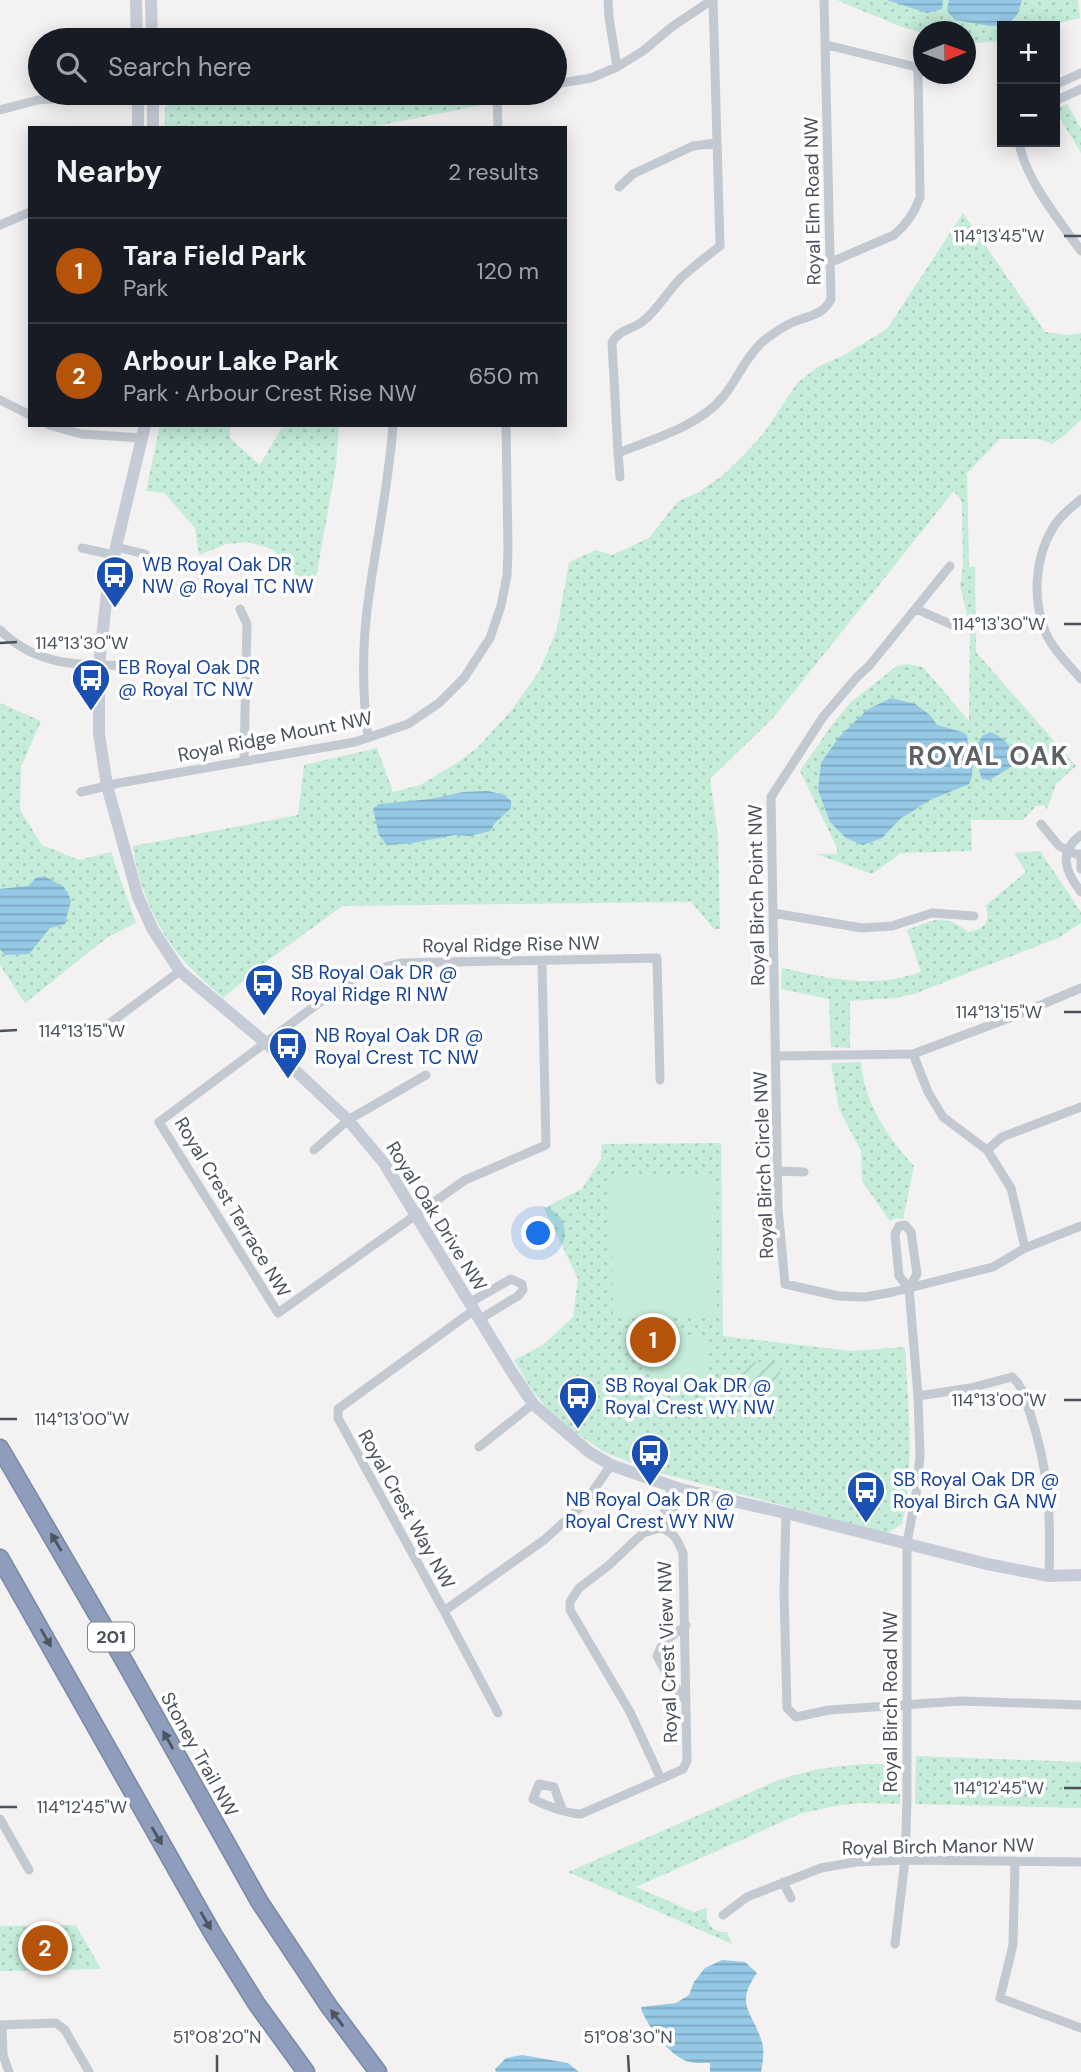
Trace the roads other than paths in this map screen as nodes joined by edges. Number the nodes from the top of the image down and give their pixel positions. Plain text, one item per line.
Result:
1 (136, 0) edge
2 (151, 0) edge
3 (608, 0) edge
4 (712, 0) edge
5 (824, 0) edge
6 (137, 28) edge
7 (152, 28) edge
8 (827, 44) junction
9 (617, 67) junction
10 (1081, 73) edge
11 (567, 82) edge
12 (1057, 84) edge
13 (1081, 89) edge
14 (1060, 99) edge
15 (28, 103) edge
16 (138, 105) edge
17 (153, 105) edge
18 (497, 105) edge
19 (0, 110) edge
20 (138, 126) edge
21 (153, 126) edge
22 (498, 126) edge
23 (716, 143) junction
24 (1020, 147) edge
25 (618, 187) dead end
26 (28, 213) edge
27 (0, 225) edge
28 (1081, 251) edge
29 (829, 263) junction
30 (0, 400) edge
31 (28, 414) edge
32 (56, 427) edge
33 (393, 427) edge
34 (506, 427) edge
35 (143, 432) edge
36 (618, 453) junction
37 (620, 477) dead end
38 (1081, 499) edge
39 (82, 548) dead end
40 (115, 551) junction
41 (145, 554) dead end
42 (950, 566) dead end
43 (240, 609) dead end
44 (916, 609) junction
45 (957, 627) dead end
46 (0, 630) edge
47 (124, 665) dead end
48 (99, 666) junction
49 (1081, 679) edge
50 (368, 738) junction
51 (244, 760) junction
52 (107, 786) junction
53 (81, 793) dead end
54 (1041, 824) dead end
55 (1081, 835) edge
56 (1068, 850) junction
57 (1081, 855) edge
58 (1081, 869) edge
59 (1081, 892) edge
60 (774, 913) junction
61 (974, 916) dead end
62 (542, 962) junction
63 (180, 971) junction
64 (1081, 988) edge
65 (106, 1027) dead end
66 (266, 1043) junction
67 (913, 1054) junction
68 (777, 1056) junction
69 (426, 1075) dead end
70 (660, 1080) dead end
71 (1081, 1107) edge
72 (348, 1120) junction
73 (314, 1150) dead end
74 (987, 1150) junction
75 (779, 1171) junction
76 (804, 1172) dead end
77 (417, 1214) junction
78 (1081, 1226) edge
79 (1025, 1248) junction
80 (909, 1288) junction
81 (474, 1310) junction
82 (918, 1396) junction
83 (533, 1404) junction
84 (0, 1437) edge
85 (0, 1447) edge
86 (479, 1447) dead end
87 (611, 1465) junction
88 (17, 1477) junction
89 (676, 1487) junction
90 (786, 1513) junction
91 (665, 1529) junction
92 (907, 1543) junction
93 (0, 1558) edge
94 (1081, 1575) edge
95 (1049, 1576) junction
96 (444, 1611) junction
97 (686, 1625) junction
98 (686, 1701) junction
99 (1081, 1705) edge
100 (907, 1706) junction
101 (498, 1713) dead end
102 (661, 1779) junction
103 (562, 1809) dead end
104 (0, 1819) edge
105 (905, 1860) junction
106 (1015, 1861) junction
107 (1081, 1862) edge
108 (29, 1870) dead end
109 (783, 1882) junction
110 (791, 1898) dead end
111 (723, 1915) dead end
112 (895, 1944) dead end
113 (256, 2003) junction
114 (1, 2025) edge
115 (1081, 2028) edge
116 (9, 2072) edge
117 (89, 2072) edge
118 (293, 2072) edge
119 (306, 2072) edge
120 (379, 2072) edge

1 - 6 street
2 - 7 street
3 - 9 street
4 - 9 street
4 - 23 street
5 - 8 street, Royal Elm Road NW
8 - 29 street, Royal Elm Road NW
8 - 29 street
9 - 11 street
10 - 12 street
13 - 14 street
15 - 19 street
16 - 20 street
17 - 21 street
18 - 22 street
23 - 25 street
23 - 36 street
24 - 28 street
26 - 27 street
29 - 36 street, Royal Elm Road NW
30 - 31 street
32 - 35 street
33 - 50 street
34 - 50 street, Royal Ridge Mount NW
35 - 40 street, Royal Oak Drive NW
36 - 37 street
38 - 49 street
39 - 40 street
40 - 41 street
40 - 48 street, Royal Oak Drive NW
42 - 44 street, Royal Birch Point NW
43 - 51 street
44 - 45 street
44 - 60 street, Royal Birch Point NW
46 - 48 street
47 - 48 street
48 - 52 street, Royal Oak Drive NW
50 - 51 street, Royal Ridge Mount NW
51 - 52 street, Royal Ridge Mount NW
52 - 53 street, Royal Ridge Mount NW
52 - 63 street, Royal Oak Drive NW
54 - 56 street
55 - 56 street
56 - 57 street
56 - 59 street
57 - 58 street
60 - 61 street
60 - 68 street, Royal Birch Point NW
62 - 66 street, Royal Ridge Rise NW
62 - 70 street, Royal Ridge Rise NW
62 - 77 street
63 - 65 street
63 - 66 street, Royal Oak Drive NW
64 - 67 street, Royal Birch Circle NW
66 - 72 street, Royal Oak Drive NW
66 - 77 street, Royal Crest Terrace NW
67 - 68 street, Royal Birch Circle NW
67 - 74 street
68 - 75 street, Royal Birch Circle NW
69 - 72 street
71 - 74 street
72 - 73 street
72 - 77 street, Royal Oak Drive NW
74 - 79 street
75 - 76 street
75 - 80 street, Royal Birch Circle NW
77 - 81 street, Royal Oak Drive NW
78 - 79 street, Royal Birch Circle NW
79 - 80 street, Royal Birch Circle NW
80 - 80 street
80 - 82 street, Royal Birch Road NW
81 - 81 street
81 - 83 street, Royal Oak Drive NW
81 - 96 street, Royal Crest Way NW
82 - 92 street, Royal Birch Road NW
82 - 95 street
83 - 86 street
83 - 87 street, Royal Oak Drive NW
84 - 88 highway
85 - 88 highway, Stoney Trail NW / 201
87 - 89 street, Royal Oak Drive NW
87 - 96 street, Royal Crest Way NW
120 -> 88 highway, Stoney Trail NW / 201
89 - 90 street, Royal Oak Drive NW
89 - 91 street
90 - 92 street, Royal Oak Drive NW
90 - 100 street
91 - 97 street, Royal Crest View NW
91 - 102 street, Royal Crest View NW
92 - 95 street, Royal Oak Drive NW
92 - 100 street, Royal Birch Road NW
93 -> 113 highway
94 - 95 street, Royal Oak Drive NW
96 - 101 street
97 - 98 street, Royal Crest View NW
97 - 98 street
98 - 102 street, Royal Crest View NW
99 - 100 street
100 - 105 street, Royal Birch Road NW
102 - 103 street
104 - 108 street
105 - 106 street, Royal Birch Manor NW
105 - 109 street, Royal Birch Manor NW
105 - 112 street, Royal Birch Road NW
106 - 107 street, Royal Birch Manor NW
106 - 115 street
109 - 110 street
109 - 111 street, Royal Birch Manor NW
113 - 118 highway
113 - 119 highway
114 - 116 street
114 - 117 street

